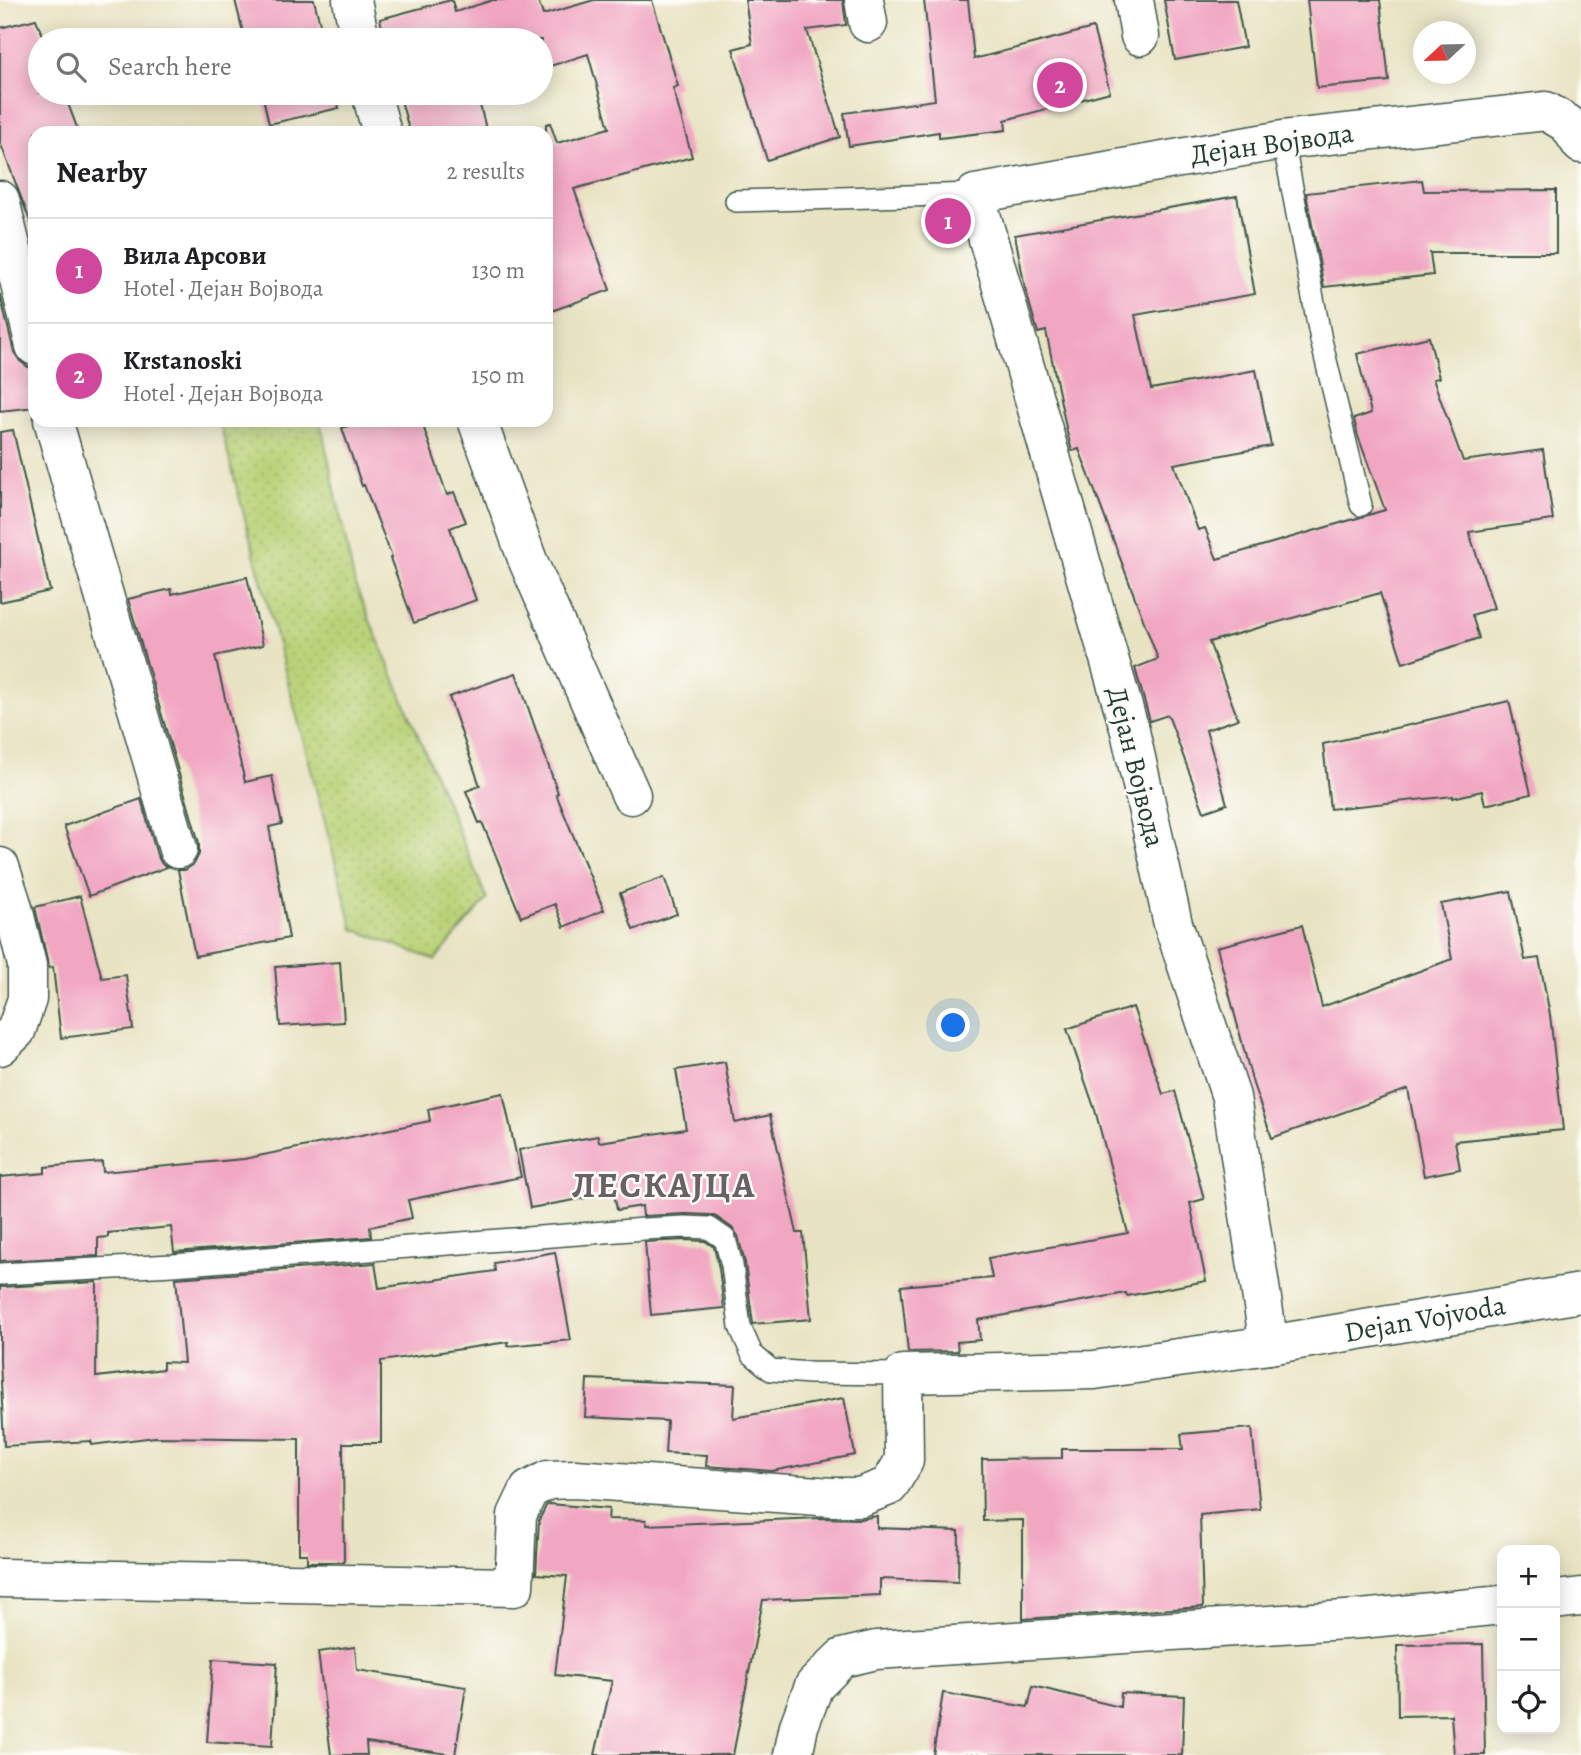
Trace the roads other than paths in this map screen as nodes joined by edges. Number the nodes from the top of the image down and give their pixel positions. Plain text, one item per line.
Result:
1 (352, 0) edge
2 (358, 28) edge
3 (374, 105) edge
4 (380, 126) edge
5 (1283, 140) junction
6 (1581, 144) edge
7 (975, 194) junction
8 (0, 200) edge
9 (736, 201) dead end
10 (28, 317) edge
11 (55, 427) edge
12 (479, 427) edge
13 (1360, 505) dead end
14 (631, 795) dead end
15 (178, 849) dead end
16 (0, 867) edge
17 (0, 1046) edge
18 (0, 1273) edge
19 (1581, 1293) edge
20 (1269, 1345) junction
21 (903, 1374) junction
22 (0, 1578) edge
23 (1581, 1597) edge
24 (1560, 1599) edge
25 (1497, 1605) edge
26 (793, 1755) edge

1 - 2 street
3 - 4 street
5 - 6 street, Дејан Војвода
5 - 7 street, Дејан Војвода
5 - 13 lane
7 - 9 lane, Дејан Војвода
7 - 20 street, Дејан Војвода
8 - 10 street
11 - 15 street
12 - 14 street
16 - 17 street
18 - 21 lane
19 - 20 street, Dejan Vojvoda
20 - 21 street, Dejan Vojvoda
21 - 22 street
23 - 24 street
25 - 26 street

